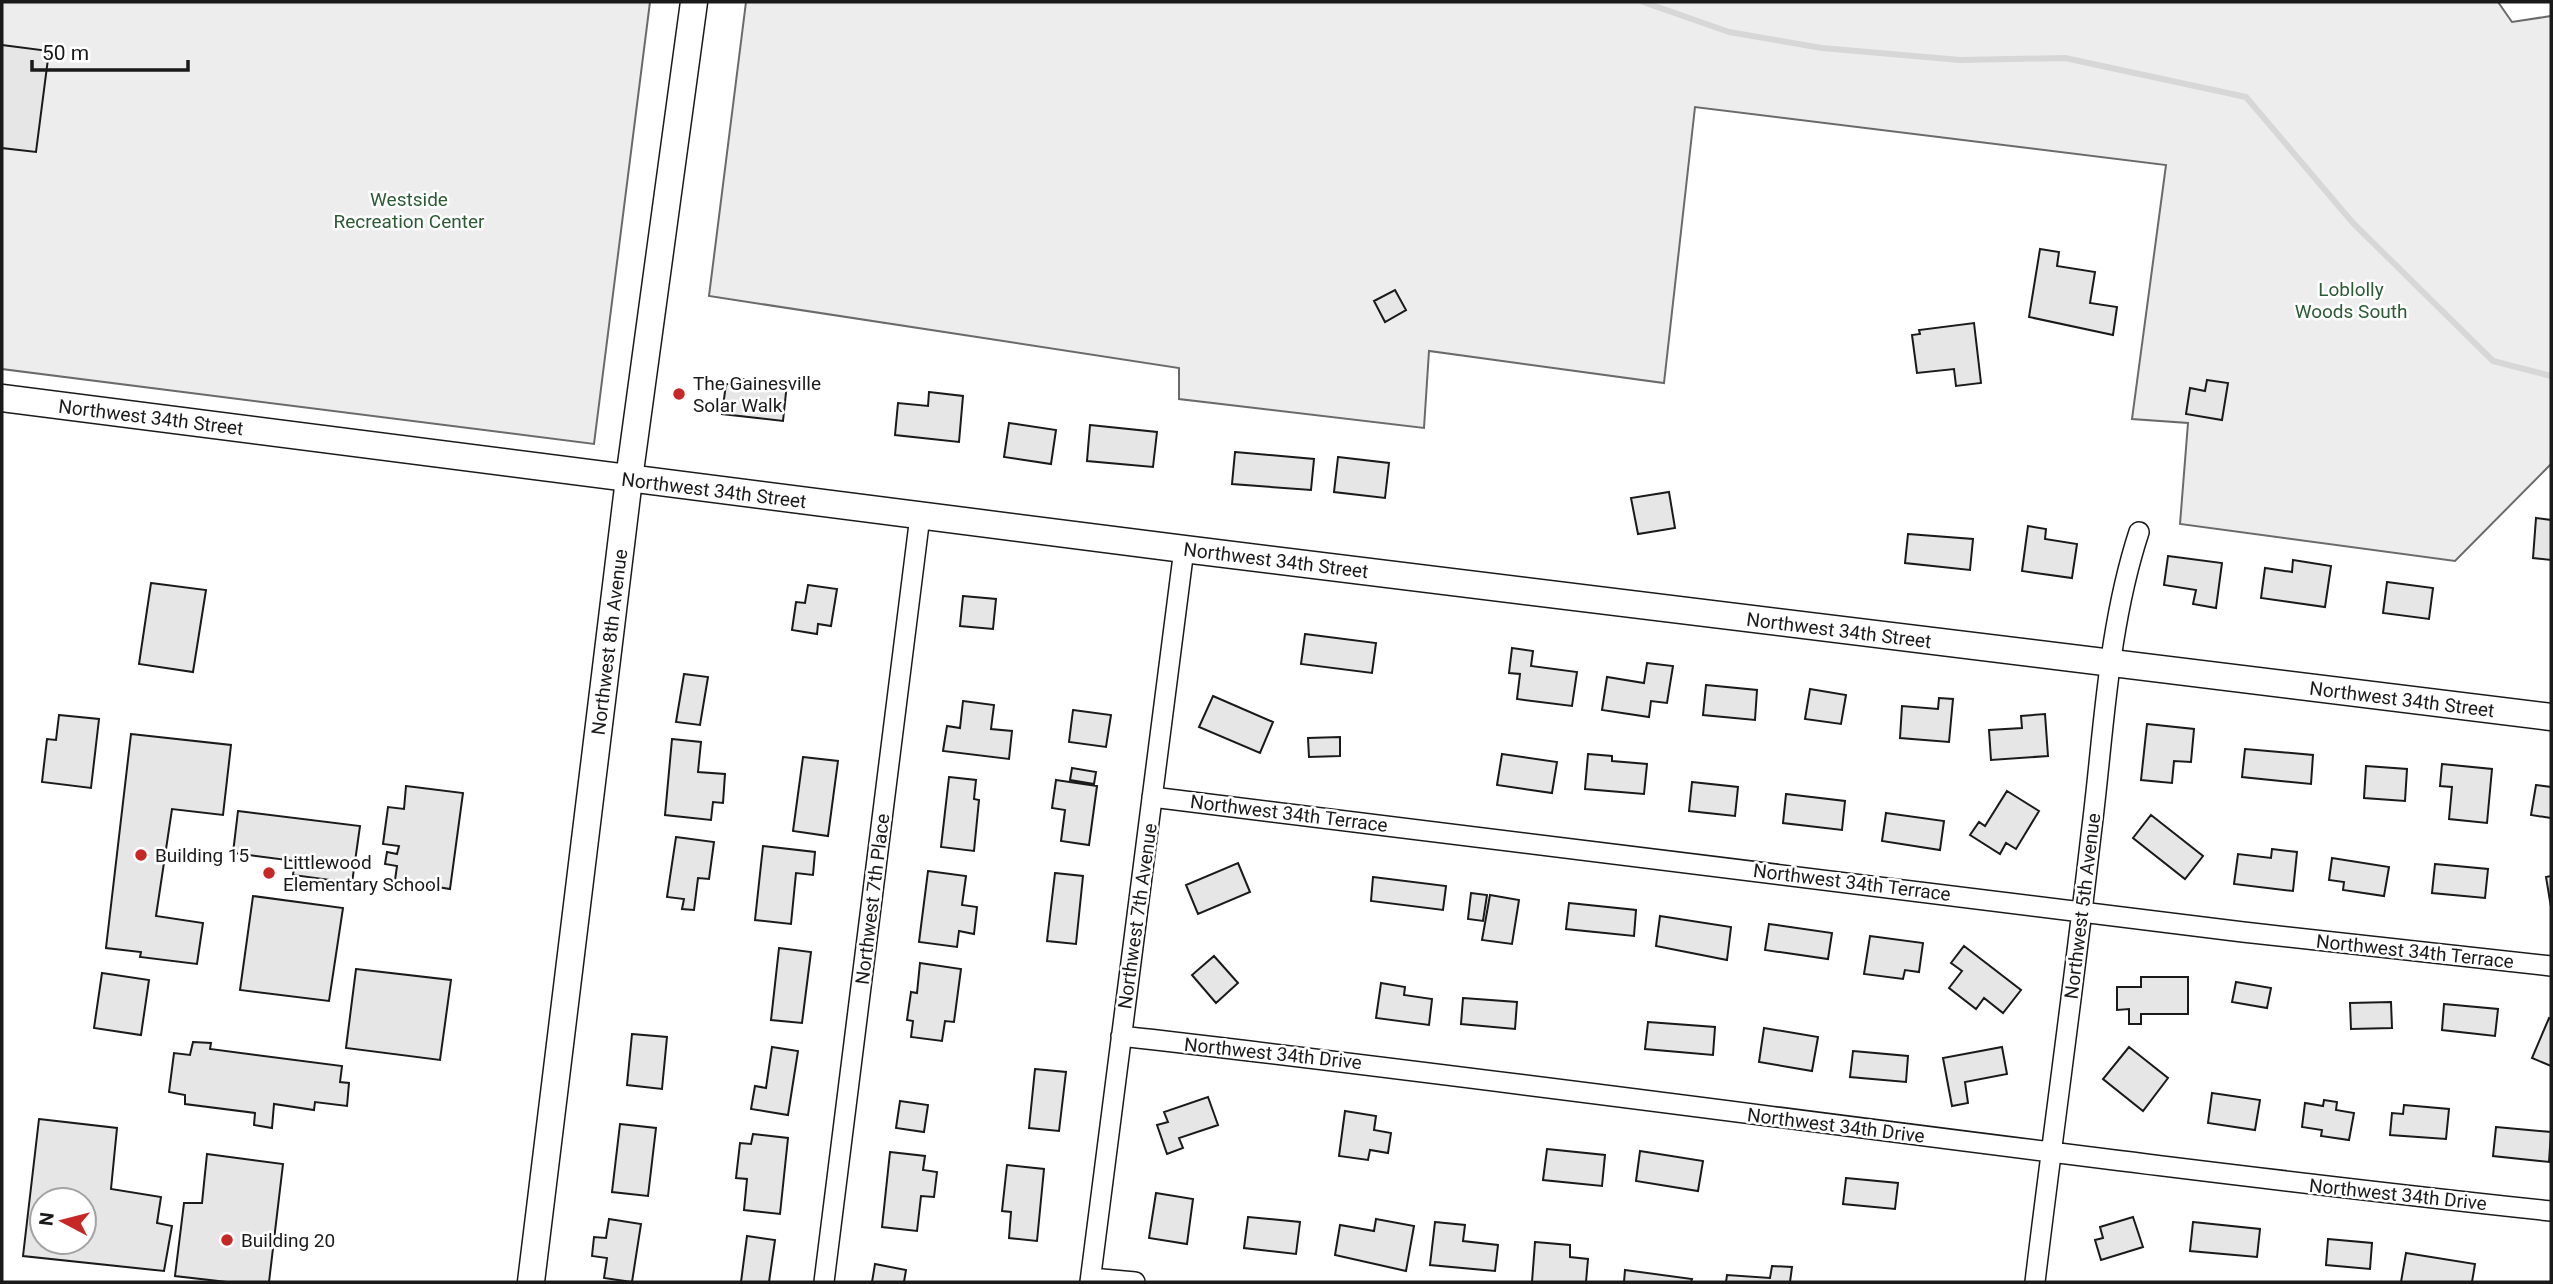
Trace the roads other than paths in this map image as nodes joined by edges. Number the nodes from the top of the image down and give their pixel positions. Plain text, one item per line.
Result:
1 (694, 2) edge
2 (2, 398) edge
3 (629, 479) junction
4 (920, 516) junction
5 (2139, 532) dead end
6 (1184, 549) junction
7 (2111, 665) junction
8 (2551, 718) edge
9 (1152, 797) junction
10 (2082, 911) junction
11 (2551, 966) edge
12 (1121, 1036) junction
13 (2051, 1152) junction
14 (2551, 1211) edge
15 (1091, 1280) edge
16 (531, 1282) edge
17 (824, 1282) edge
18 (1135, 1282) edge
19 (2035, 1282) edge

1 - 3 main road, Northwest 8th Avenue
2 - 3 main road, Northwest 34th Street
3 - 4 main road, Northwest 34th Street
3 - 16 main road, Northwest 8th Avenue
4 - 6 main road, Northwest 34th Street
4 - 17 street, Northwest 7th Place
5 - 7 street, Northwest 5th Avenue
6 - 7 main road, Northwest 34th Street
6 - 9 street, Northwest 7th Avenue
7 - 8 main road, Northwest 34th Street
7 - 10 street, Northwest 5th Avenue
9 - 10 street, Northwest 34th Terrace
9 - 12 street, Northwest 7th Avenue
10 - 11 street, Northwest 34th Terrace
10 - 13 street, Northwest 5th Avenue
12 - 13 street, Northwest 34th Drive
12 - 15 street, Northwest 7th Avenue
13 - 14 street, Northwest 34th Drive
13 - 19 street, Northwest 5th Avenue
15 - 18 street

